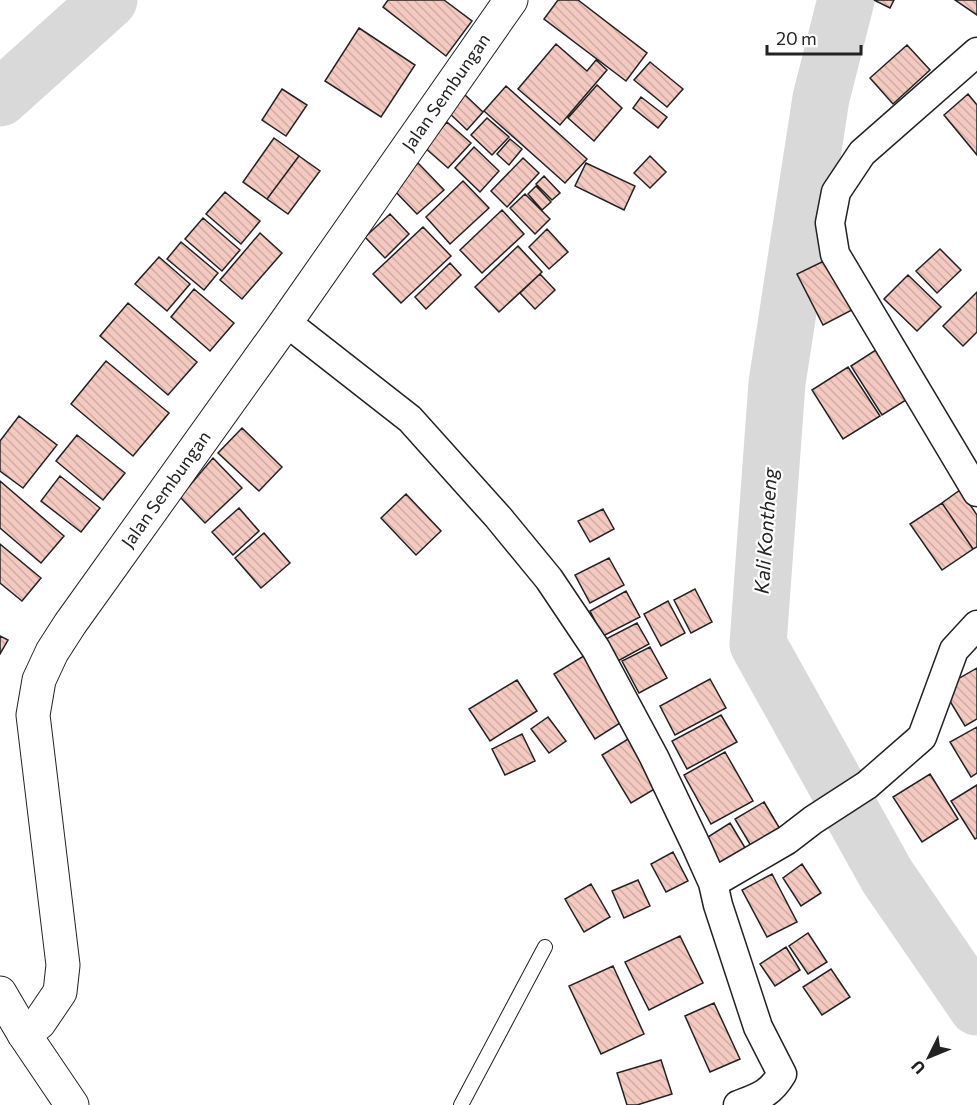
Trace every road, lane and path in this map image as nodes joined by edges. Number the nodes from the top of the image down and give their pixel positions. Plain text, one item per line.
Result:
1 (511, 0) edge
2 (977, 52) edge
3 (286, 322) junction
4 (977, 492) edge
5 (977, 625) edge
6 (713, 883) junction
7 (545, 947) dead end
8 (0, 993) edge
9 (24, 1034) junction
10 (72, 1105) edge
11 (461, 1105) edge
12 (738, 1105) edge

1 - 3 street, Jalan Sembungan
2 - 4 street
3 - 6 street
3 - 9 street, Jalan Sembungan
5 - 6 street
6 - 12 street
7 - 11 lane
8 - 9 street
9 - 10 street

